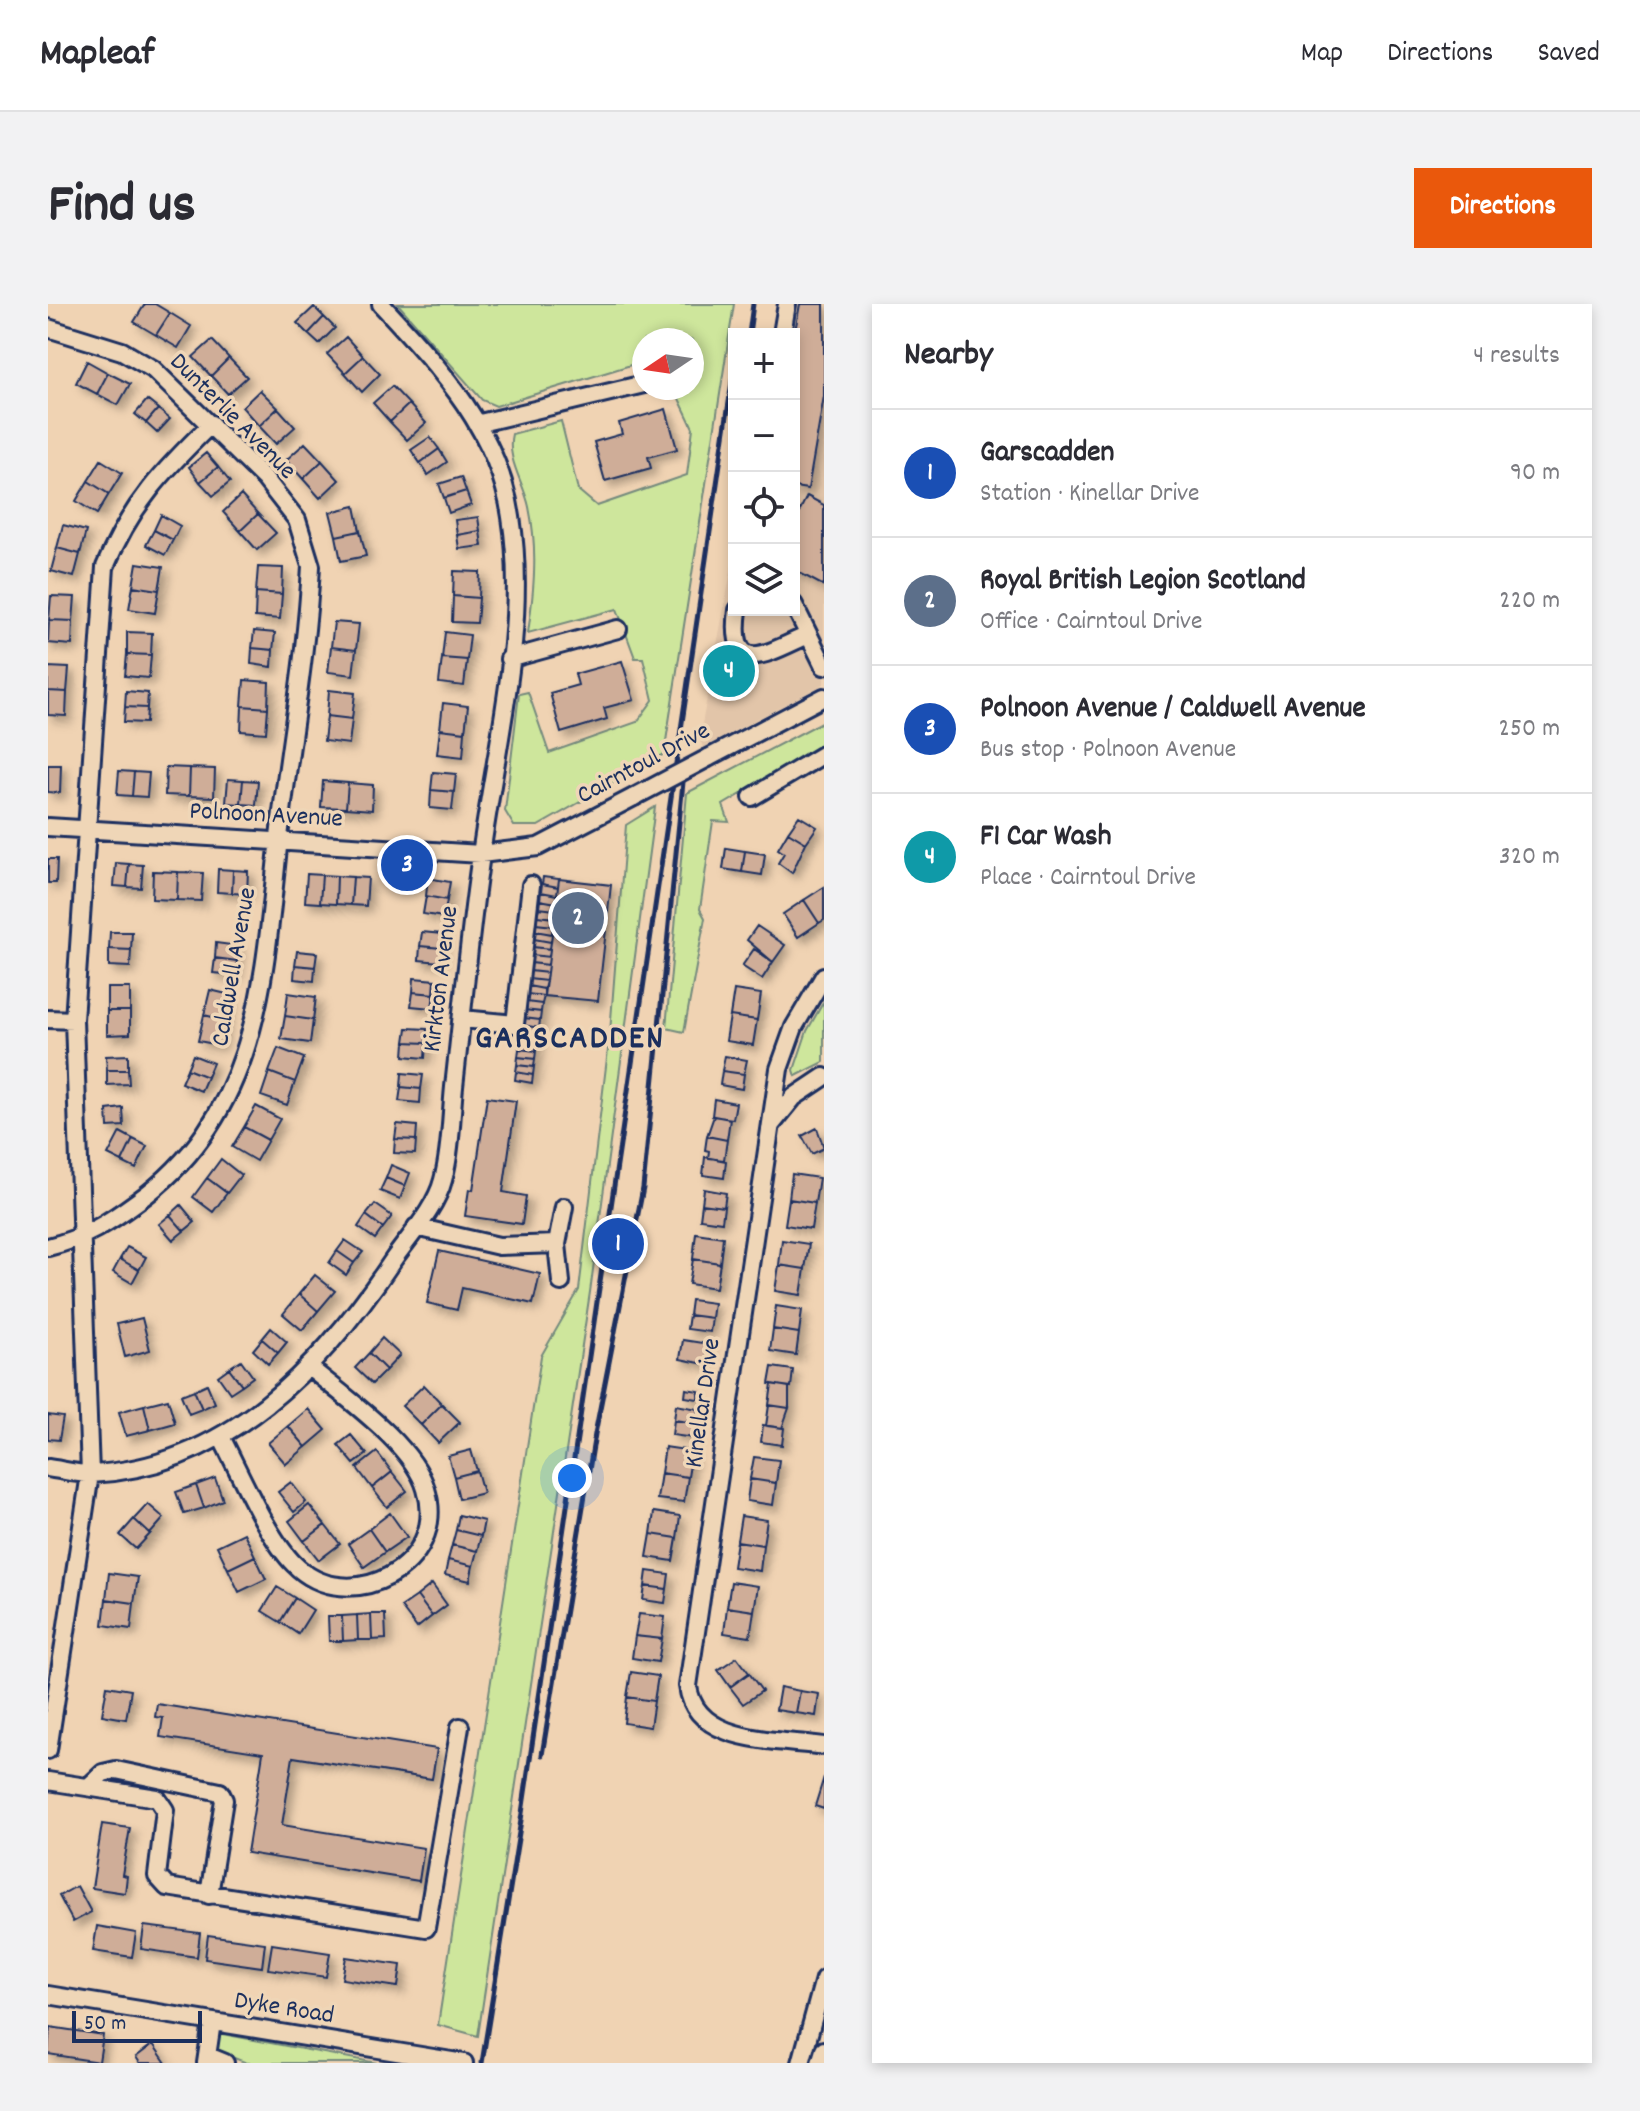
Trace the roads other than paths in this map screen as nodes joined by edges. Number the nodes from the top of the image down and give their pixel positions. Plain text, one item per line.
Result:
1 (381, 304) edge
2 (787, 304) edge
3 (48, 328) edge
4 (783, 328) edge
5 (632, 387) edge
6 (480, 423) junction
7 (211, 424) junction
8 (738, 616) edge
9 (799, 616) edge
10 (618, 629) dead end
11 (808, 635) junction
12 (509, 659) junction
13 (824, 666) edge
14 (824, 697) edge
15 (824, 754) edge
16 (752, 797) dead end
17 (48, 827) edge
18 (86, 829) junction
19 (278, 840) junction
20 (481, 854) junction
21 (531, 885) dead end
22 (824, 976) edge
23 (48, 1019) edge
24 (462, 1019) junction
25 (74, 1020) junction
26 (824, 1077) edge
27 (769, 1127) junction
28 (564, 1207) dead end
29 (416, 1227) junction
30 (81, 1239) junction
31 (557, 1244) junction
32 (48, 1247) edge
33 (561, 1282) dead end
34 (309, 1367) junction
35 (221, 1437) junction
36 (48, 1468) edge
37 (90, 1474) junction
38 (460, 1727) dead end
39 (824, 1746) edge
40 (48, 1750) edge
41 (48, 1781) edge
42 (88, 1787) junction
43 (209, 1895) junction
44 (824, 1979) edge
45 (48, 1995) edge
46 (212, 2022) junction
47 (824, 2050) edge
48 (207, 2059) edge
49 (225, 2063) edge
50 (463, 2063) edge
51 (801, 2063) edge
52 (820, 2063) edge

1 - 6 street, Kirkton Avenue
2 - 4 street
3 - 7 street, Dunterlie Avenue
5 - 6 street
6 - 12 street, Kirkton Avenue
7 - 18 street
7 - 19 street, Dunterlie Avenue
8 - 11 street
9 - 11 street
10 - 12 street
11 - 13 street
12 - 20 street, Kirkton Avenue
14 - 20 street, Cairntoul Drive, bridge
15 - 16 street
17 - 18 street, Polnoon Avenue
18 - 19 street, Polnoon Avenue
18 - 25 street
19 - 20 street, Polnoon Avenue
19 - 30 street, Caldwell Avenue
20 - 24 street, Kirkton Avenue
21 - 24 street
22 - 27 street, Kinellar Drive
23 - 25 street
24 - 29 street, Kirkton Avenue
25 - 30 street
26 - 27 street
27 - 39 street, Kinellar Drive
28 - 31 street
29 - 31 street
29 - 34 street, Kirkton Avenue
30 - 32 street, Caldwell Avenue
30 - 37 street
31 - 33 street
34 - 35 street, Kirkton Avenue
34 - 35 street
35 - 37 street, Kirkton Avenue
36 - 37 street, Kirkton Avenue
37 - 40 street
38 - 43 street
41 - 42 street
42 - 43 street
42 - 43 street
44 - 51 street
45 - 46 street, Dyke Road
46 - 48 street
46 - 50 street, Dyke Road
47 - 52 street
48 - 49 street

